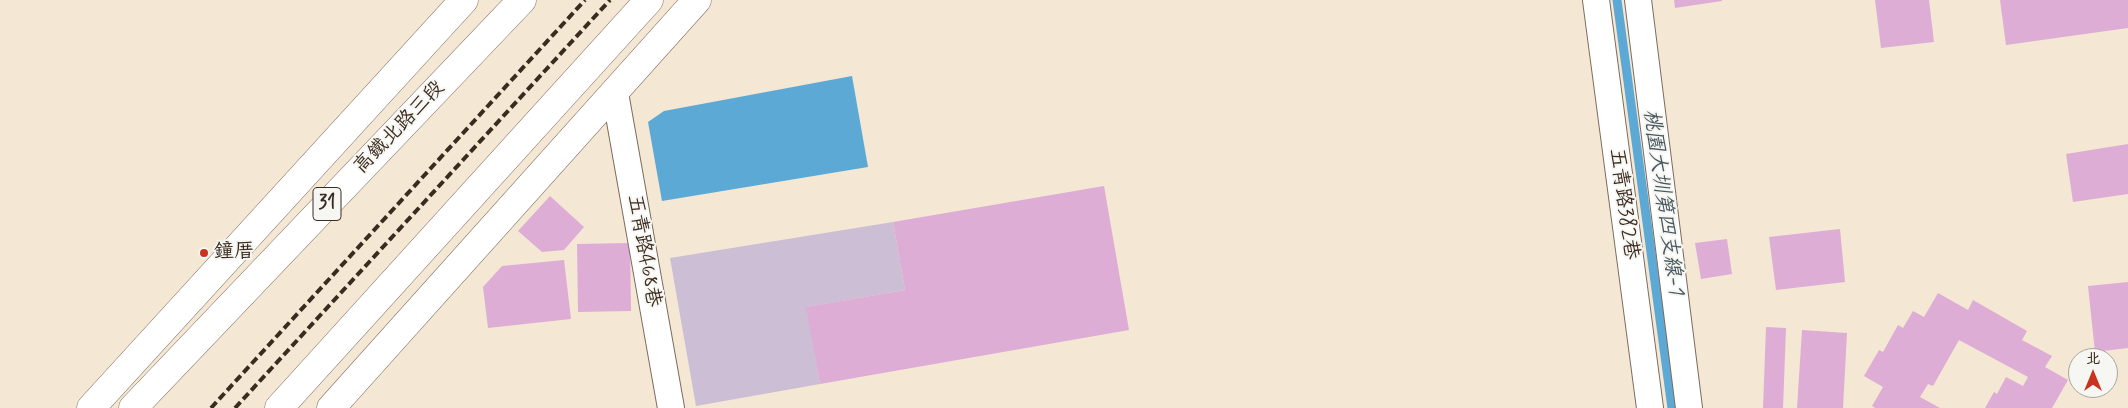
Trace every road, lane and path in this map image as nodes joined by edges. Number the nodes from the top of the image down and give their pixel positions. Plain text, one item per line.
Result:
1 (464, 0) edge
2 (522, 0) edge
3 (649, 0) edge
4 (697, 0) edge
5 (1596, 0) edge
6 (1638, 0) edge
7 (615, 93) junction
8 (91, 408) edge
9 (133, 408) edge
10 (279, 408) edge
11 (331, 408) edge
12 (671, 408) edge
13 (1650, 408) edge
14 (1689, 408) edge

1 - 8 main road, 高鐵北路三段
2 - 9 main road, 高鐵北路三段 / 31
3 - 10 main road
4 - 7 main road
5 - 13 street, 五青路382巷
6 - 14 street, 五青路382巷
7 - 11 main road
7 - 12 street, 五青路468巷

